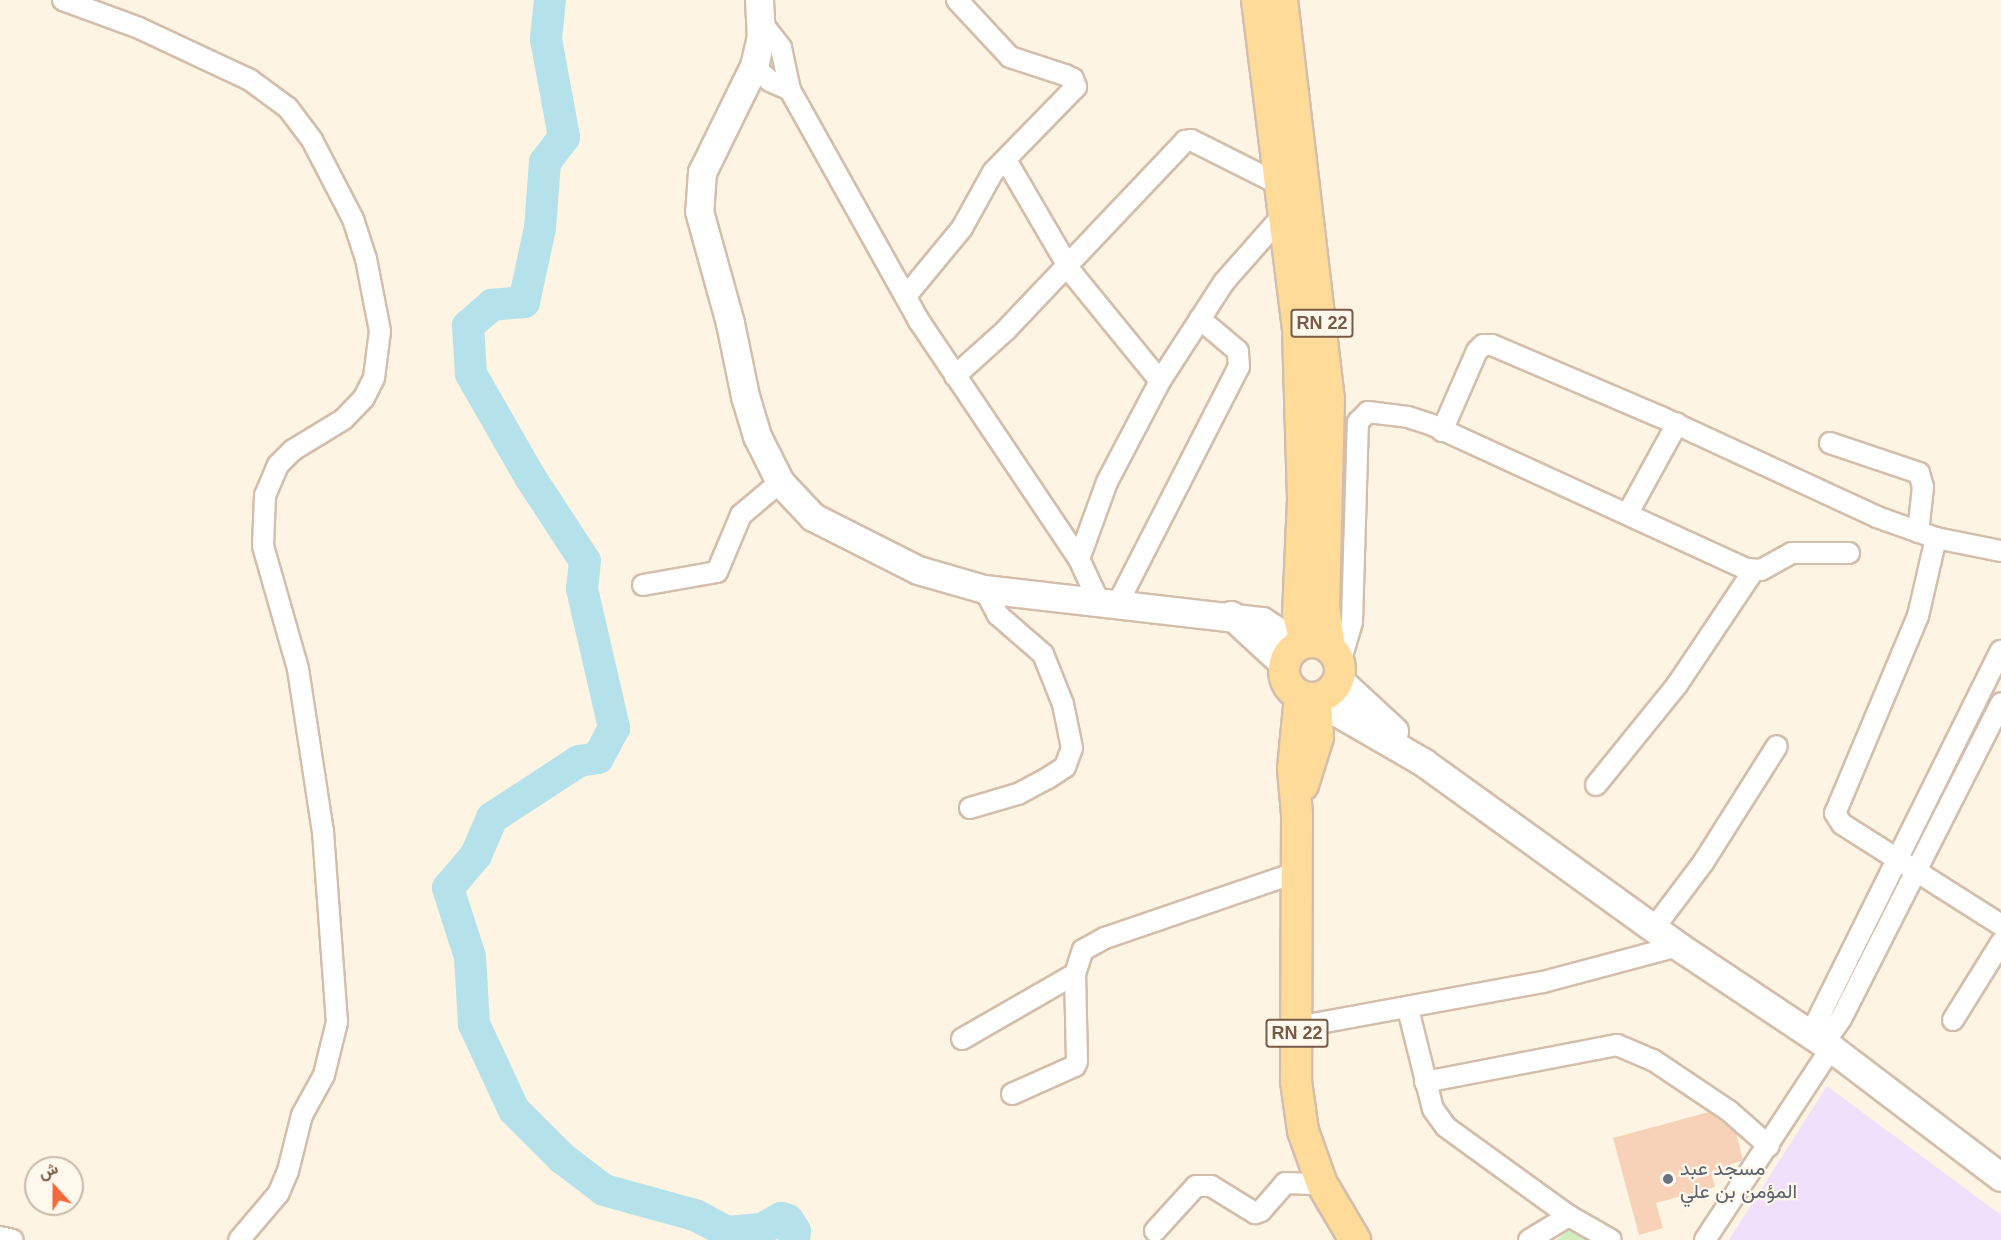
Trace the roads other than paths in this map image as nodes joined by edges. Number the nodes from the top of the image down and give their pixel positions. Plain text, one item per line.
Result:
1 (63, 0) edge
2 (957, 0) edge
3 (1257, 0) edge
4 (1282, 0) edge
5 (760, 11) edge
6 (754, 66) junction
7 (790, 90) junction
8 (1006, 160) junction
9 (1293, 183) junction
10 (1284, 214) junction
11 (1067, 263) junction
12 (906, 296) junction
13 (1200, 319) junction
14 (955, 376) junction
15 (1160, 381) junction
16 (1677, 424) junction
17 (1442, 431) junction
18 (1830, 443) dead end
19 (780, 482) junction
20 (1628, 513) junction
21 (1927, 535) junction
22 (1314, 548) junction
23 (2001, 551) edge
24 (1849, 554) dead end
25 (1079, 559) junction
26 (1754, 570) junction
27 (643, 585) dead end
28 (984, 589) junction
29 (1109, 601) junction
30 (2001, 651) edge
31 (1315, 670) junction
32 (1993, 690) edge
33 (2001, 703) edge
34 (1776, 746) dead end
35 (1596, 785) dead end
36 (970, 808) dead end
37 (1899, 860) junction
38 (1916, 870) junction
39 (1295, 873) junction
40 (2001, 925) edge
41 (1654, 928) junction
42 (2001, 943) edge
43 (1678, 946) junction
44 (1075, 974) junction
45 (1408, 1009) junction
46 (1953, 1020) dead end
47 (1297, 1027) junction
48 (962, 1039) dead end
49 (1822, 1042) junction
50 (1425, 1082) junction
51 (1012, 1094) dead end
52 (1769, 1146) junction
53 (2001, 1177) edge
54 (1322, 1184) junction
55 (1569, 1216) junction
56 (1155, 1231) dead end
57 (0, 1237) edge
58 (13, 1240) edge
59 (239, 1240) edge
60 (1355, 1240) edge
61 (1529, 1240) edge
62 (1611, 1240) edge
63 (1705, 1240) edge

1 - 59 street
2 - 8 street
3 - 9 main road, RN 22
4 - 9 main road, RN 22
5 - 6 main road
5 - 7 street
6 - 7 street
6 - 19 main road
7 - 12 street
8 - 11 street
8 - 12 street
9 - 10 main road, RN 22
9 - 11 street
9 - 22 main road, RN 22
10 - 13 street
10 - 22 main road, RN 22
11 - 14 street
11 - 15 street
12 - 14 street
13 - 15 street
13 - 29 street
14 - 25 street
15 - 25 street
16 - 17 street
16 - 20 street
16 - 21 street
17 - 20 street
17 - 31 street
18 - 21 street
19 - 27 street
19 - 28 main road
20 - 26 street
21 - 23 street
21 - 37 street
22 - 31 main road, RN 22
24 - 26 street
25 - 29 street
26 - 35 street
28 - 29 main road
28 - 36 street
29 - 31 main road
30 - 32 street
31 - 39 main road, RN 22
31 - 41 main road
32 - 37 street
33 - 38 street
34 - 41 street
37 - 38 street
37 - 49 street
38 - 40 street
38 - 49 street
39 - 44 street
39 - 47 main road, RN 22
41 - 43 main road
42 - 46 street
43 - 45 street
43 - 49 main road
44 - 48 street
44 - 51 street
45 - 47 street
45 - 50 street
47 - 54 main road, RN 22
49 - 52 street
49 - 53 main road
50 - 52 street
50 - 55 street
52 - 63 street
54 - 56 street
54 - 60 main road, RN 22
55 - 61 street
55 - 62 street
57 - 58 street

